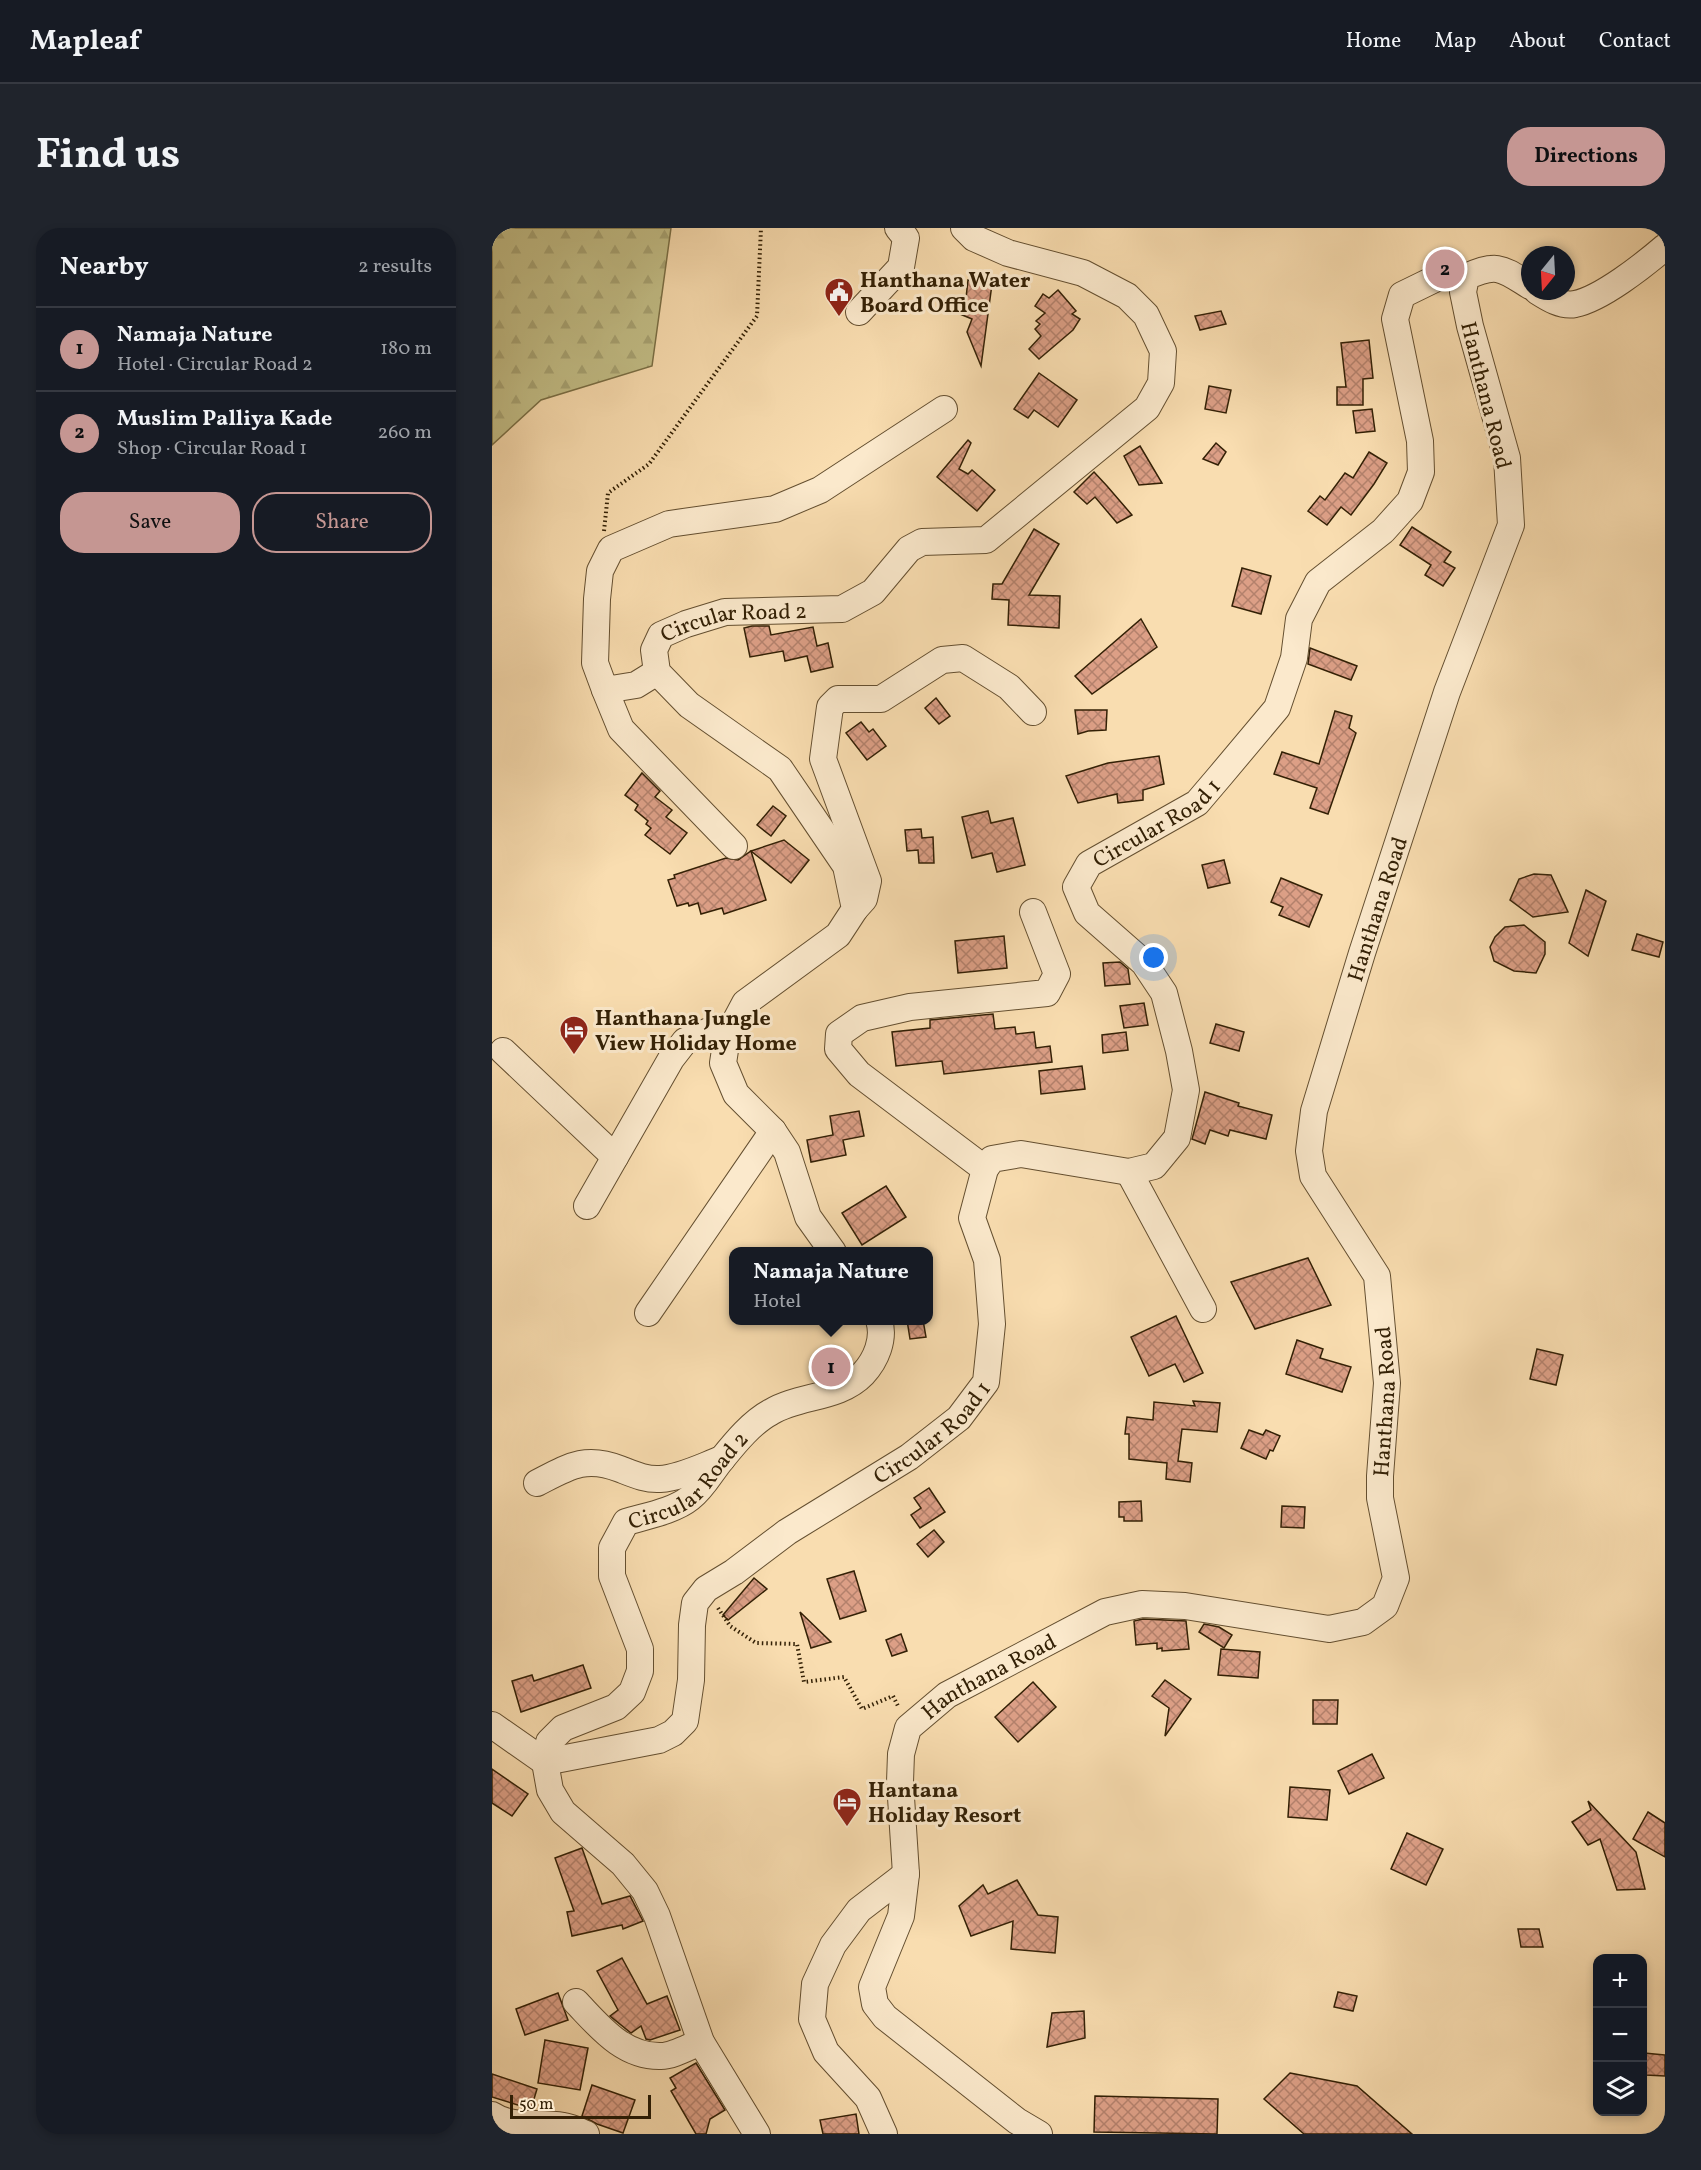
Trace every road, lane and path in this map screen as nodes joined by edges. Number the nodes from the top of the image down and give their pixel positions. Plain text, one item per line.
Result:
1 (761, 228) edge
2 (898, 228) edge
3 (964, 228) edge
4 (1663, 249) edge
5 (1467, 277) junction
6 (1521, 280) edge
7 (1550, 300) edge
8 (859, 312) dead end
9 (944, 409) dead end
10 (611, 549) junction
11 (657, 672) junction
12 (605, 690) junction
13 (1033, 712) dead end
14 (734, 846) dead end
15 (855, 909) junction
16 (1033, 912) dead end
17 (727, 1037) junction
18 (503, 1051) dead end
19 (773, 1131) junction
20 (615, 1157) junction
21 (985, 1169) junction
22 (1128, 1172) junction
23 (587, 1206) dead end
24 (830, 1247) edge
25 (1203, 1309) dead end
26 (648, 1313) dead end
27 (881, 1325) edge
28 (722, 1459) junction
29 (537, 1484) dead end
30 (706, 1589) junction
31 (492, 1725) edge
32 (908, 1728) junction
33 (545, 1762) junction
34 (906, 1874) junction
35 (576, 2002) dead end
36 (701, 2042) junction
37 (492, 2115) edge
38 (586, 2134) edge
39 (757, 2134) edge
40 (884, 2134) edge
41 (1039, 2134) edge

1 - 10 path
2 - 8 street
3 - 11 street, Circular Road 2
4 - 7 street
5 - 6 street
5 - 22 street, Circular Road 1
5 - 32 street, Hanthana Road
9 - 10 street
10 - 12 street
11 - 12 street
11 - 15 street, Circular Road 2
12 - 14 street
13 - 15 street
15 - 17 street
16 - 21 street
17 - 19 street
17 - 20 street
18 - 20 street
19 - 24 street
19 - 26 street
20 - 23 street
21 - 22 street, Circular Road 1
21 - 30 street, Circular Road 1
22 - 25 street
27 - 28 street, Circular Road 2
28 - 29 street
28 - 33 street, Circular Road 2
30 - 32 path
30 - 33 street
31 - 33 street
32 - 34 street, Hanthana Road
33 - 36 street
34 - 40 street
34 - 41 street, Hanthana Road
35 - 36 street
36 - 39 street
37 - 38 street

